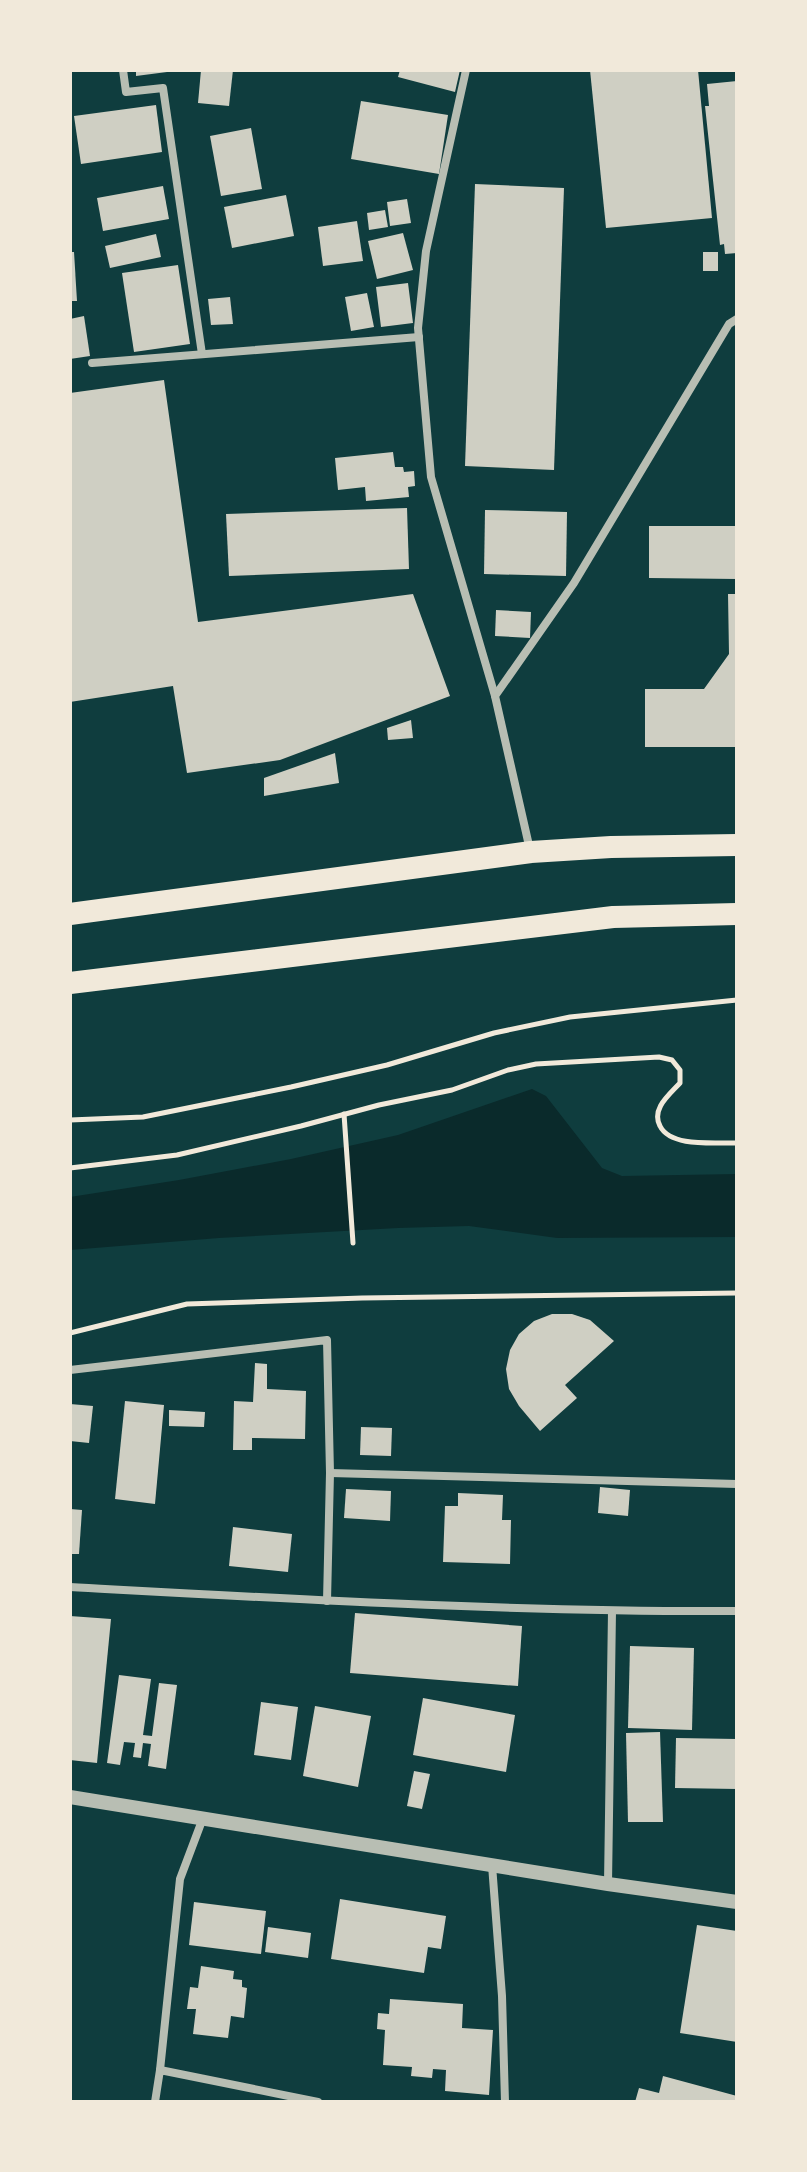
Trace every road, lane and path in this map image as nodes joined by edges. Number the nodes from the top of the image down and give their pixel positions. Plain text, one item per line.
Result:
1 (123, 70) edge
2 (466, 70) edge
3 (737, 319) edge
4 (419, 337) junction
5 (202, 354) junction
6 (92, 363) dead end
7 (495, 696) junction
8 (737, 845) edge
9 (531, 852) junction
10 (70, 914) edge
11 (737, 914) edge
12 (70, 983) edge
13 (737, 1000) edge
14 (344, 1114) junction
15 (70, 1120) edge
16 (737, 1143) edge
17 (70, 1168) edge
18 (353, 1243) dead end
19 (737, 1293) edge
20 (70, 1333) edge
21 (70, 1370) edge
22 (330, 1473) junction
23 (737, 1484) edge
24 (70, 1587) edge
25 (327, 1601) junction
26 (612, 1611) junction
27 (737, 1611) edge
28 (70, 1797) edge
29 (203, 1818) junction
30 (492, 1865) junction
31 (608, 1884) junction
32 (737, 1902) edge
33 (160, 2070) junction
34 (155, 2102) edge
35 (318, 2102) edge
36 (505, 2102) edge

1 - 5 street
2 - 4 street
3 - 7 street
4 - 5 street
4 - 7 street
5 - 6 street
7 - 9 street
8 - 9 highway
9 - 10 highway
11 - 12 highway
13 - 15 path
14 - 16 path
14 - 17 path
14 - 18 path
19 - 20 path
21 - 22 street
22 - 23 street
22 - 25 street
24 - 25 street
25 - 26 street
26 - 27 street
26 - 31 street
28 - 29 street
29 - 30 street
29 - 33 street
30 - 31 street
30 - 36 street
31 - 32 street
33 - 34 street
33 - 35 street

